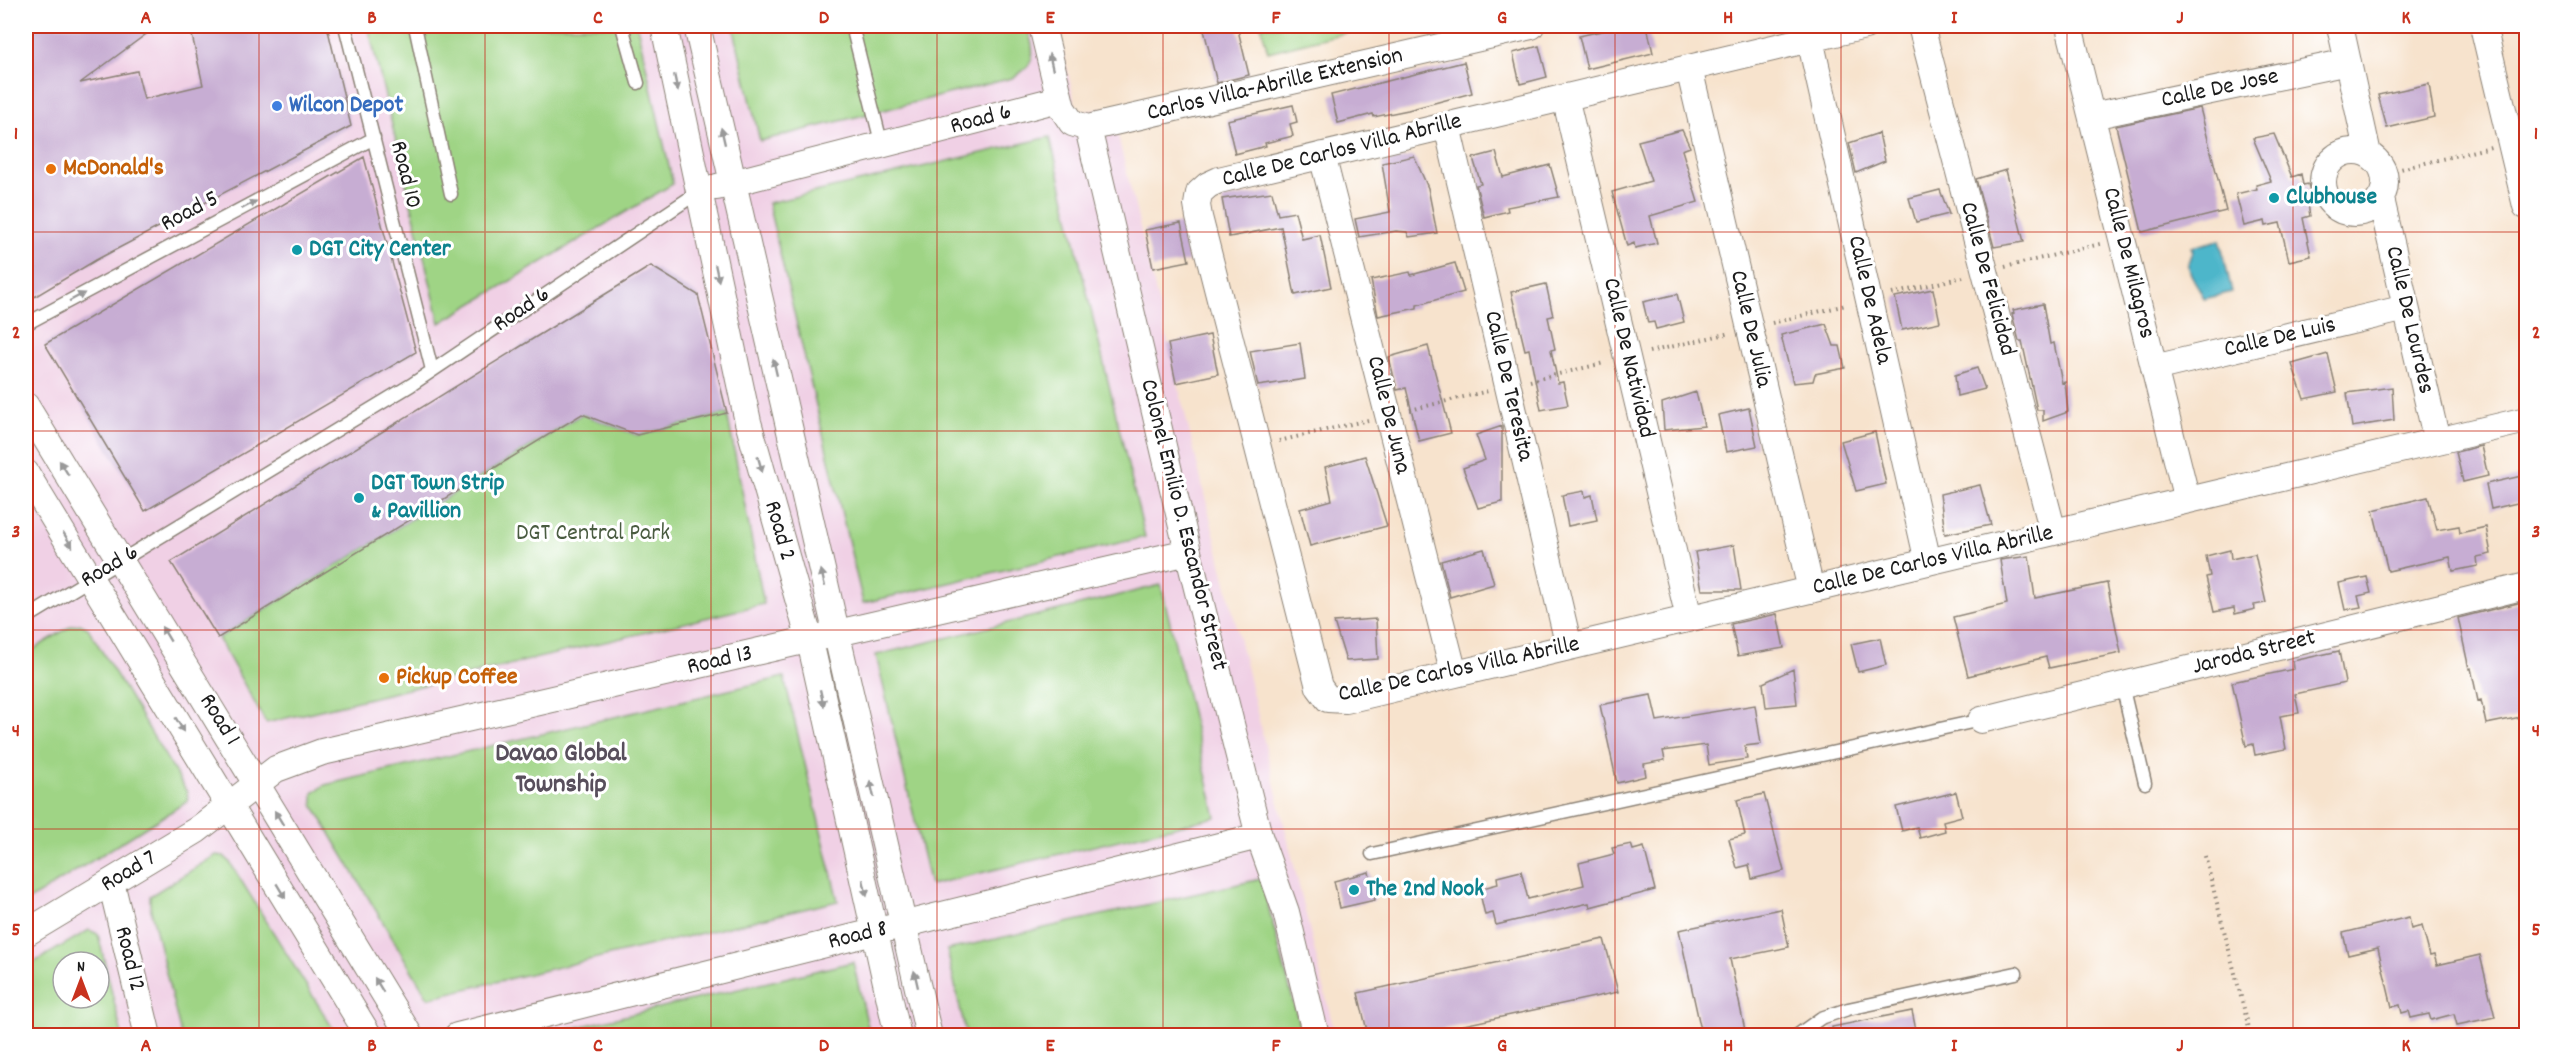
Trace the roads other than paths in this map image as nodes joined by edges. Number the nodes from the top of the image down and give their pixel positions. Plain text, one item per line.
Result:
1 (345, 26) edge
2 (415, 26) edge
3 (622, 26) edge
4 (664, 26) edge
5 (697, 26) edge
6 (852, 26) edge
7 (1042, 26) edge
8 (1531, 26) edge
9 (1865, 26) edge
10 (1921, 26) edge
11 (2069, 26) edge
12 (2340, 26) edge
13 (2483, 26) edge
14 (1810, 39) junction
15 (2348, 62) junction
16 (1689, 68) junction
17 (638, 83) dead end
18 (1565, 97) junction
19 (1059, 99) junction
20 (2092, 116) junction
21 (1447, 126) junction
22 (1088, 128) junction
23 (374, 138) junction
24 (882, 146) junction
25 (1322, 155) junction
26 (2376, 164) junction
27 (734, 183) junction
28 (700, 191) junction
29 (451, 194) dead end
30 (2381, 199) junction
31 (2526, 206) edge
32 (2406, 308) junction
33 (26, 324) edge
34 (2154, 368) junction
35 (432, 370) junction
36 (26, 406) edge
37 (786, 413) junction
38 (2526, 420) edge
39 (748, 422) junction
40 (2437, 441) junction
41 (26, 473) edge
42 (2187, 500) junction
43 (2053, 532) junction
44 (1188, 552) junction
45 (121, 560) junction
46 (1928, 562) junction
47 (91, 578) junction
48 (2526, 586) edge
49 (1811, 590) junction
50 (26, 618) edge
51 (1689, 618) junction
52 (836, 635) junction
53 (810, 641) junction
54 (1569, 647) junction
55 (189, 671) junction
56 (1454, 674) junction
57 (2122, 685) junction
58 (158, 689) junction
59 (1981, 720) joint
60 (258, 783) junction
61 (2145, 783) dead end
62 (229, 806) junction
63 (1259, 836) junction
64 (1372, 854) dead end
65 (111, 882) junction
66 (903, 925) junction
67 (874, 932) junction
68 (26, 933) edge
69 (2016, 973) dead end
70 (148, 1035) edge
71 (369, 1035) edge
72 (410, 1035) edge
73 (457, 1035) edge
74 (898, 1035) edge
75 (929, 1035) edge
76 (1316, 1035) edge
77 (1796, 1035) edge

1 - 23 lane, Road 10
2 - 29 lane
3 - 17 lane
4 -> 28 street, Road 2
27 -> 5 street, Road 2
6 - 24 lane
19 -> 7 street
8 - 22 street, Carlos Villa-Abrille Extension
9 - 14 street, Calle De Carlos Villa Abrille
10 - 43 street, Calle De Felicidad
11 - 20 street, Calle De Milagros
12 - 15 street
13 - 31 street
14 - 16 street, Calle De Carlos Villa Abrille
14 - 46 street, Calle De Adela
15 - 20 street, Calle De Jose
15 - 26 street
16 - 18 street, Calle De Carlos Villa Abrille
16 - 49 street, Calle De Julia
18 - 21 street, Calle De Carlos Villa Abrille
18 - 51 street, Calle De Natividad
19 - 22 street
19 - 24 street, Road 6
20 - 34 street, Calle De Milagros
21 - 25 street, Calle De Carlos Villa Abrille
21 - 54 street, Calle De Teresita
22 - 44 street, Colonel Emilio D. Escandor Street
33 -> 23 lane, Road 5
23 - 35 lane, Road 10
24 - 27 street, Road 6
25 - 56 street, Calle De Juna
25 - 56 street, Calle De Carlos Villa Abrille
26 - 30 street
26 - 30 street
27 - 28 street, Road 6
37 -> 27 street, Road 2
28 - 35 lane, Road 6
28 -> 39 street, Road 2
30 - 32 street, Calle De Lourdes
32 - 34 street, Calle De Luis
32 - 40 street, Calle De Lourdes
34 - 42 street, Calle De Milagros
35 - 45 lane, Road 6
45 -> 36 street, Road 1
37 - 39 street
52 -> 37 street, Road 2
38 - 40 street, Calle De Carlos Villa Abrille
39 -> 53 street, Road 2
40 - 42 street, Calle De Carlos Villa Abrille
41 -> 47 street, Road 1
42 - 43 street, Calle De Carlos Villa Abrille
43 - 46 street, Calle De Carlos Villa Abrille
44 - 52 street, Road 13
44 - 63 street, Colonel Emilio D. Escandor Street
45 - 47 lane, Road 6
55 -> 45 street, Road 1
46 - 49 street, Calle De Carlos Villa Abrille
47 - 50 lane, Road 6
47 - 58 street, Road 1
48 - 57 street, Jaroda Street
49 - 51 street, Calle De Carlos Villa Abrille
51 - 54 street, Calle De Carlos Villa Abrille
52 - 53 street, Road 13
66 -> 52 street, Road 2
53 - 60 street, Road 13
53 -> 67 street, Road 2
54 - 56 street, Calle De Carlos Villa Abrille
55 - 58 street
55 - 60 street, Road 1
57 - 59 street, Jaroda Street
57 - 61 lane
58 -> 62 street, Road 1
59 - 64 lane
60 - 62 street, Road 13
72 -> 60 street, Road 1
62 - 65 street, Road 7
62 -> 71 street, Road 1
63 - 66 street, Road 8
63 - 76 street, Colonel Emilio D. Escandor Street
65 - 68 street, Road 7
65 - 70 street, Road 12
66 - 67 street, Road 8
75 -> 66 street, Road 2
67 - 73 street, Road 8
67 - 74 street, Road 2
69 - 77 lane

